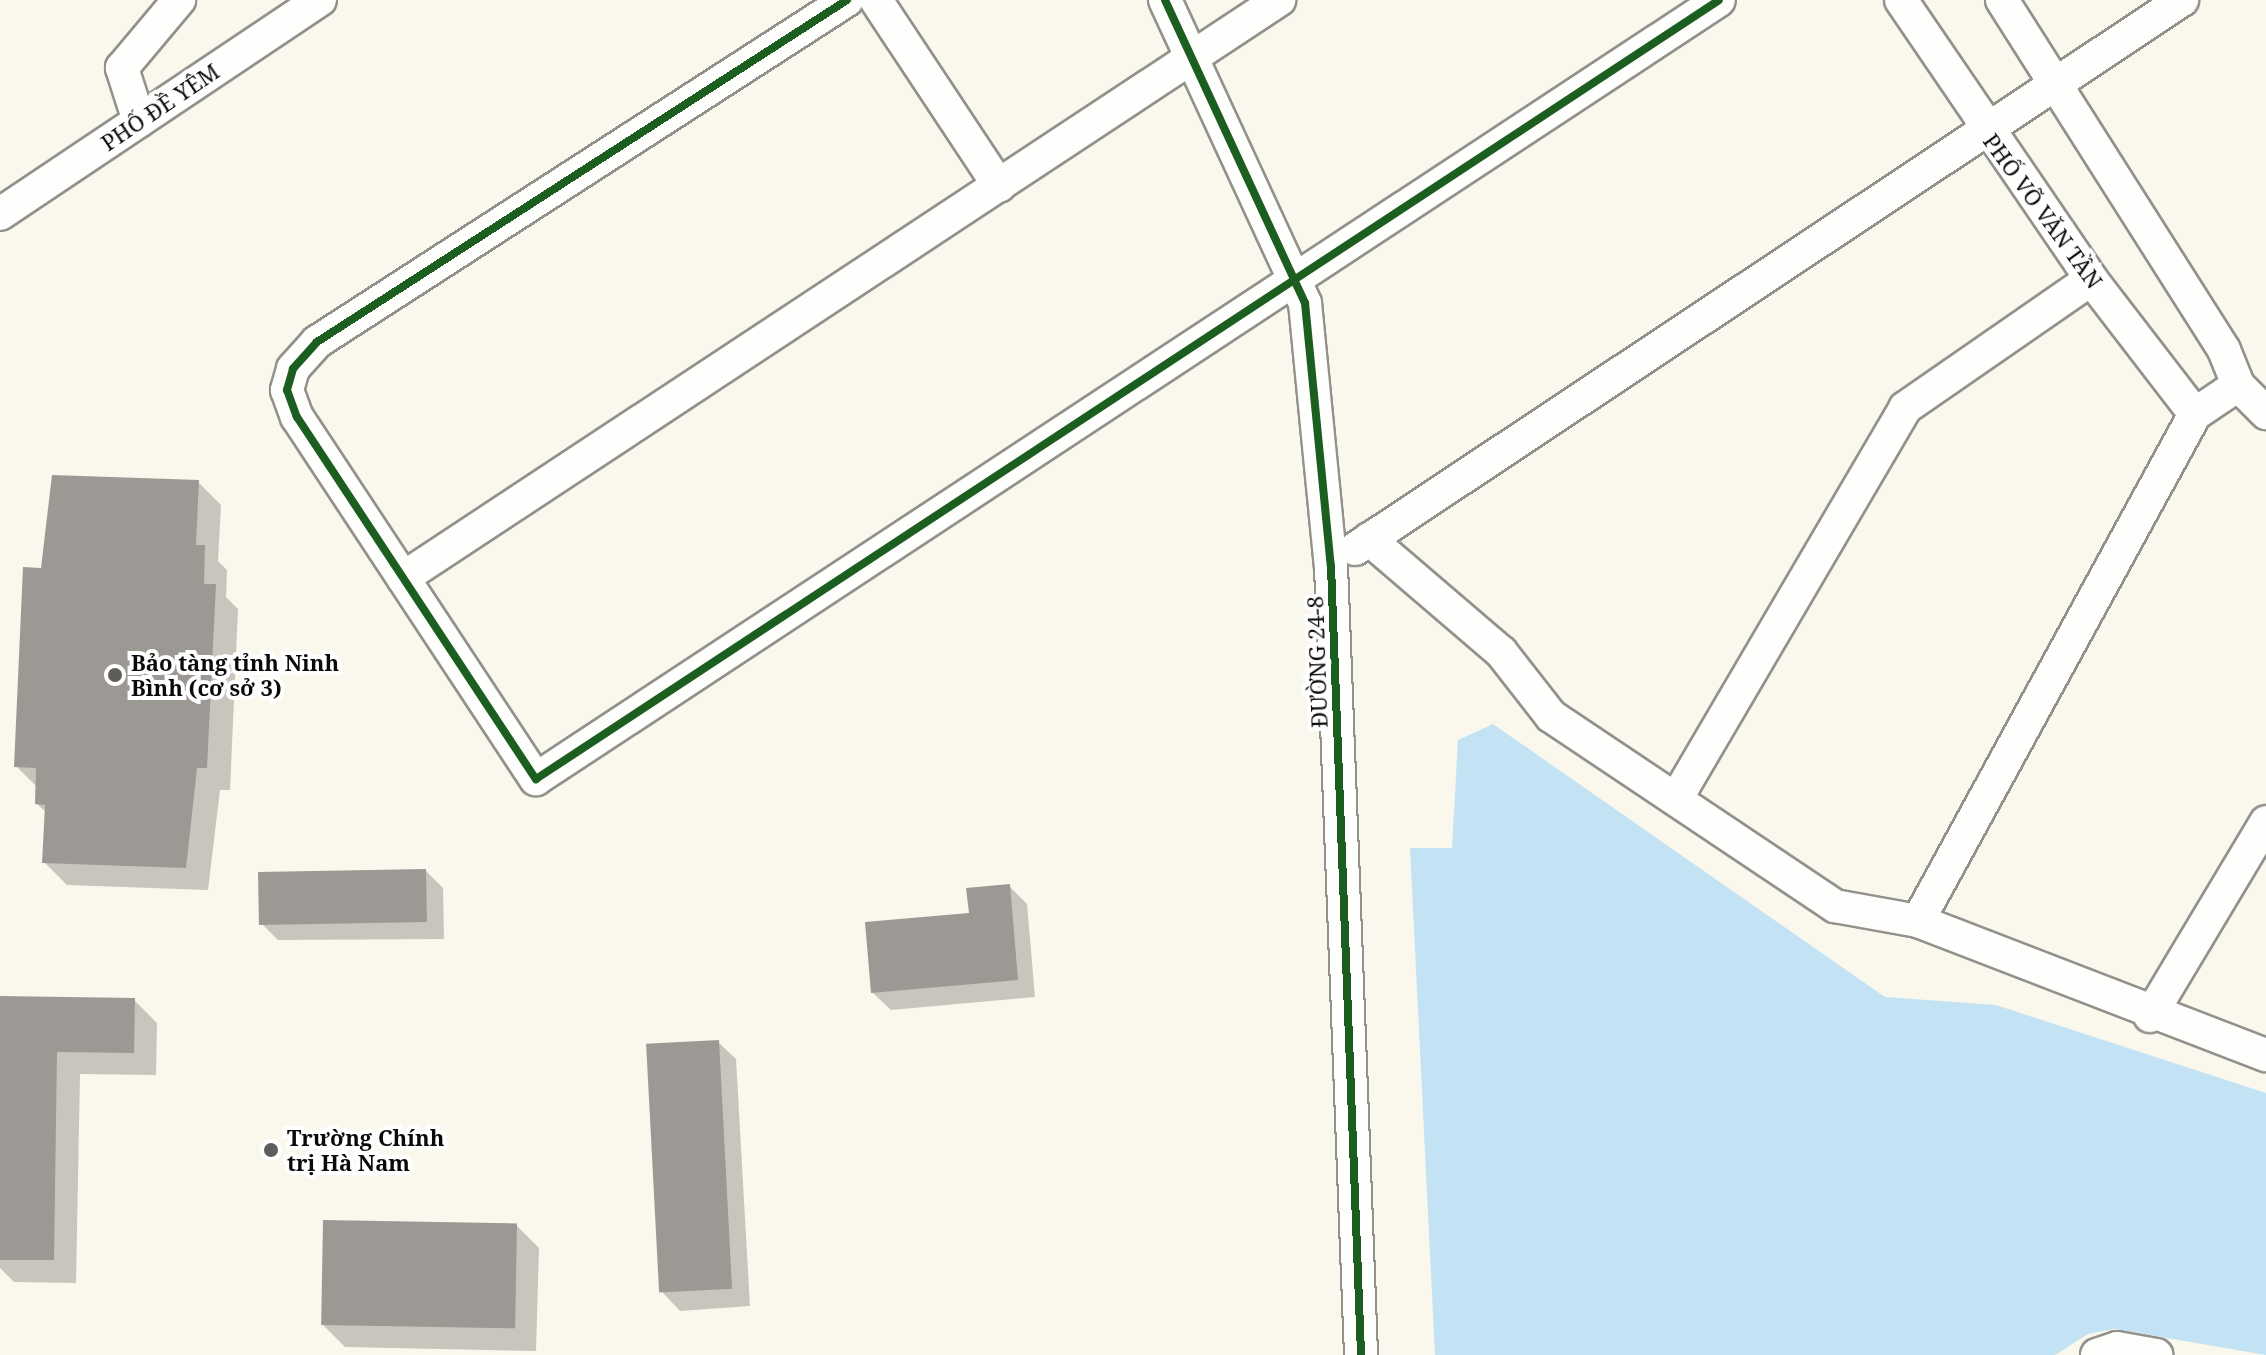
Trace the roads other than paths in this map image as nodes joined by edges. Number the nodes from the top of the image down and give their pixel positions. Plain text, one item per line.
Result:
1 (179, 0) edge
2 (320, 0) edge
3 (847, 0) edge
4 (876, 0) edge
5 (1165, 0) edge
6 (1279, 0) edge
7 (1719, 0) edge
8 (1901, 0) edge
9 (2002, 0) edge
10 (2182, 0) edge
11 (1192, 58) junction
12 (2054, 84) junction
13 (139, 121) junction
14 (1985, 130) junction
15 (999, 186) junction
16 (0, 214) edge
17 (2091, 279) junction
18 (1294, 281) junction
19 (2238, 385) junction
20 (2266, 413) edge
21 (2195, 414) junction
22 (1369, 539) junction
23 (1331, 566) junction
24 (403, 578) junction
25 (1676, 799) junction
26 (2266, 822) edge
27 (1918, 921) junction
28 (2150, 1016) junction
29 (2266, 1055) edge
30 (1361, 1355) edge
31 (2097, 1355) edge
32 (2156, 1355) edge

1 - 13 street
2 - 13 street, PHỐ ĐỀ YÊM
3 - 24 street
4 - 15 street
5 - 11 street, ĐƯỜNG 24-8
6 - 11 street
7 - 18 street
8 - 14 street, PHỐ VÕ VĂN TẦN
9 - 12 street
10 - 12 street
11 - 15 street
11 - 18 street, ĐƯỜNG 24-8
12 - 14 street
12 - 19 street
13 - 16 street, PHỐ ĐỀ YÊM
14 - 17 street, PHỐ VÕ VĂN TẦN
14 - 22 street
15 - 24 street
17 - 21 street, PHỐ VÕ VĂN TẦN
17 - 25 street
18 - 23 street, ĐƯỜNG 24-8
18 - 24 street
19 - 20 street
19 - 21 street
21 - 27 street
22 - 23 street
22 - 25 street
23 - 30 street, ĐƯỜNG 24-8
25 - 27 street
26 - 28 street
27 - 28 street
28 - 29 street
31 - 32 street

